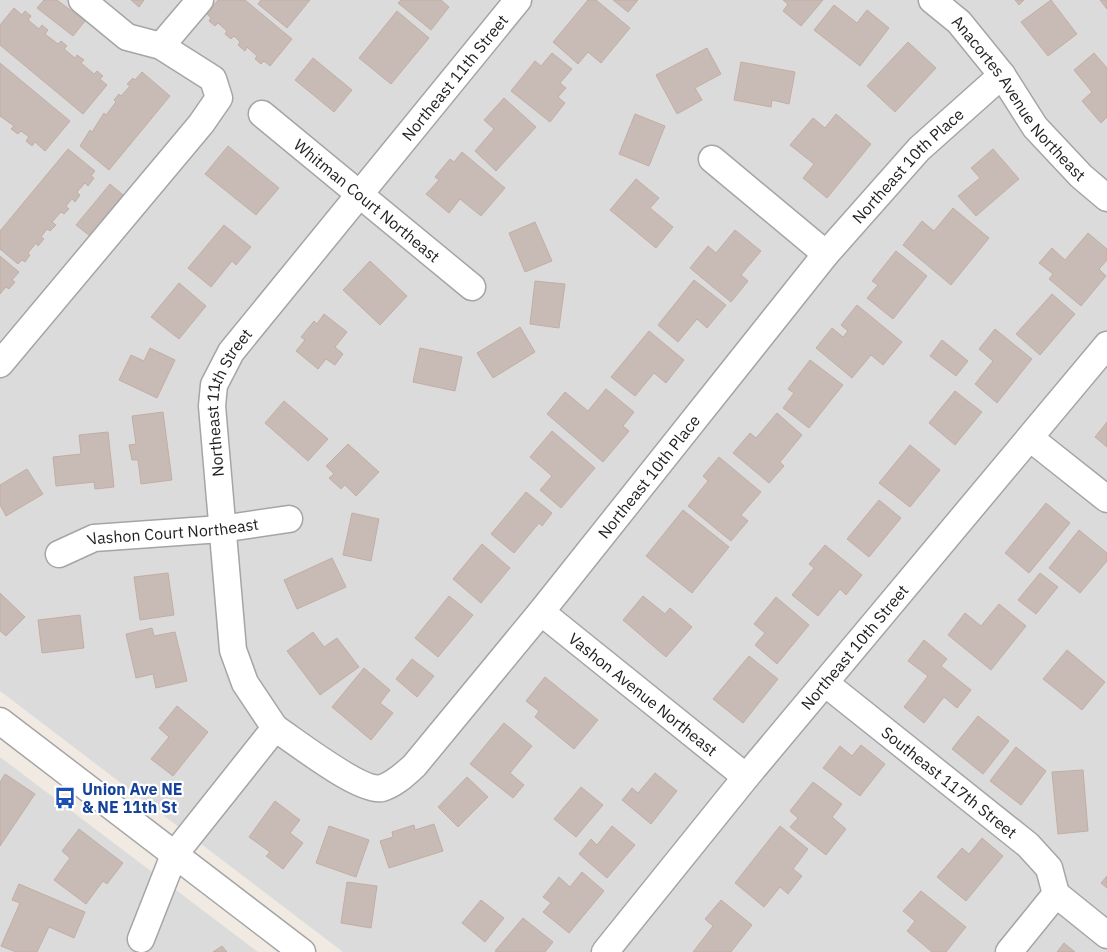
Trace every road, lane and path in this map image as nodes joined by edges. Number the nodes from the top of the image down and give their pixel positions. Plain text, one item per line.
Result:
1 (82, 0) edge
2 (200, 0) edge
3 (518, 0) edge
4 (932, 0) edge
5 (162, 46) junction
6 (1002, 75) junction
7 (262, 114) dead end
8 (712, 159) dead end
9 (358, 194) junction
10 (1107, 198) edge
11 (826, 254) junction
12 (472, 287) dead end
13 (1107, 344) edge
14 (0, 364) edge
15 (1030, 438) junction
16 (1107, 499) edge
17 (289, 519) dead end
18 (221, 529) junction
19 (59, 554) dead end
20 (541, 612) junction
21 (825, 683) junction
22 (0, 720) edge
23 (275, 728) junction
24 (746, 777) junction
25 (174, 855) junction
26 (1056, 894) junction
27 (1107, 935) edge
28 (141, 939) dead end
29 (302, 952) edge
30 (605, 952) edge
31 (1009, 952) edge

1 - 5 street
2 - 5 street
3 - 9 street, Northeast 11th Street
4 - 6 street, Anacortes Avenue Northeast
5 - 14 street
6 - 10 street, Anacortes Avenue Northeast
6 - 11 street, Northeast 10th Place
7 - 9 street, Whitman Court Northeast
8 - 11 street
9 - 12 street, Whitman Court Northeast
9 - 18 street, Northeast 11th Street
11 - 20 street, Northeast 10th Place
13 - 15 street, Northeast 10th Street
15 - 16 street
15 - 21 street, Northeast 10th Street
17 - 18 street, Vashon Court Northeast
18 - 19 street, Vashon Court Northeast
18 - 23 street, Northeast 11th Street
20 - 23 street, Northeast 10th Place
20 - 24 street, Vashon Avenue Northeast
21 - 24 street, Northeast 10th Street
21 - 26 street, Southeast 117th Street
22 - 25 street
23 - 25 street
24 - 30 street, Northeast 10th Street
25 - 28 street
25 - 29 street
26 - 27 street
26 - 31 street

